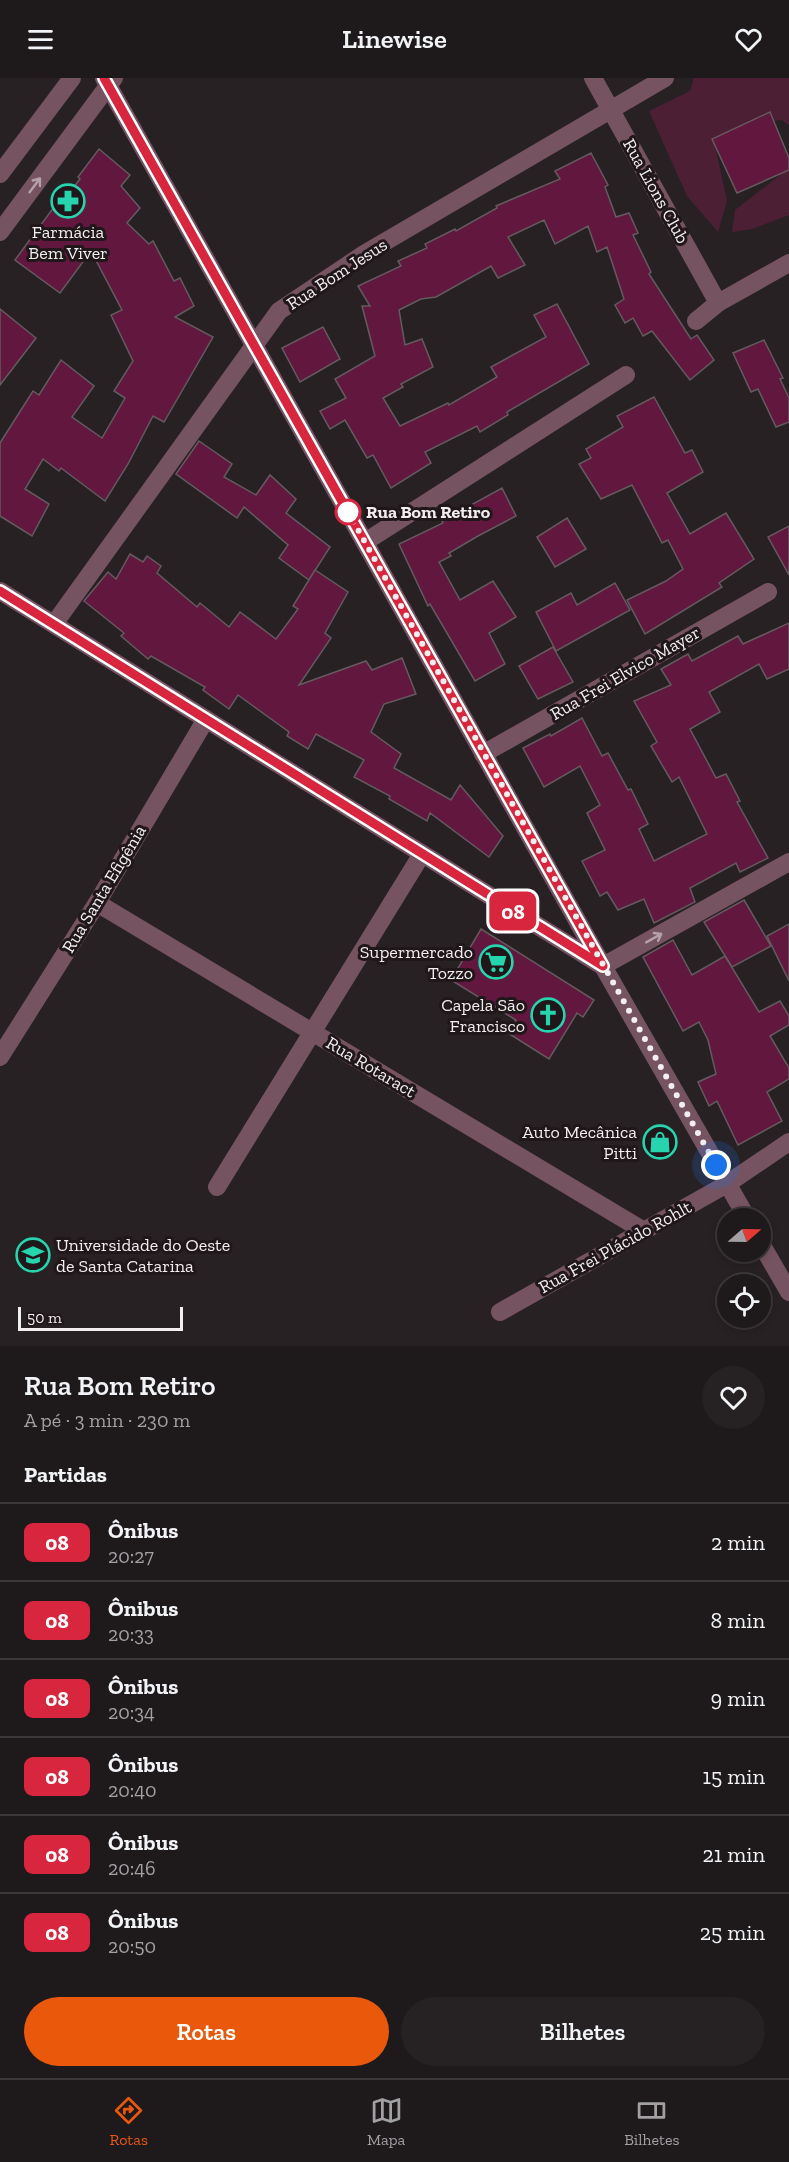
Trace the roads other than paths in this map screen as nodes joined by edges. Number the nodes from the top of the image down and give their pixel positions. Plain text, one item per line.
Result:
1 (72, 78) edge
2 (593, 78) edge
3 (665, 78) edge
4 (109, 80) edge
5 (611, 111) junction
6 (0, 174) edge
7 (0, 232) edge
8 (789, 263) edge
9 (718, 303) junction
10 (696, 321) dead end
11 (255, 347) junction
12 (626, 375) dead end
13 (365, 542) junction
14 (0, 591) edge
15 (768, 592) dead end
16 (54, 624) junction
17 (206, 719) junction
18 (483, 754) junction
19 (422, 854) junction
20 (789, 862) edge
21 (97, 903) junction
22 (603, 966) junction
23 (313, 1032) junction
24 (0, 1058) edge
25 (789, 1142) edge
26 (727, 1184) junction
27 (217, 1187) dead end
28 (741, 1208) edge
29 (644, 1231) junction
30 (771, 1261) edge
31 (789, 1292) edge
32 (500, 1312) dead end

1 - 6 street
2 - 5 street, Rua Lions Club
3 - 5 street, Rua Bom Jesus
7 -> 4 street
4 - 11 street
5 - 9 street, Rua Lions Club
5 - 11 street, Rua Bom Jesus
8 - 9 street
9 - 10 street
11 - 13 street
11 - 16 street, Rua Bom Jesus
12 - 13 street
13 - 18 street
14 - 16 street
15 - 18 street, Rua Frei Elvico Mayer
16 - 17 street
17 - 19 street
17 - 21 street, Rua Santa Efigênia
18 - 22 street
19 - 22 street
19 - 23 street
22 -> 20 street
21 - 23 street, Rua Rotaract
21 - 24 street, Rua Santa Efigênia
22 - 26 street
23 - 27 street
23 - 29 street, Rua Rotaract
25 - 26 street, Rua Frei Plácido Rohlt
26 - 28 street
26 - 29 street, Rua Frei Plácido Rohlt
29 - 32 street, Rua Frei Plácido Rohlt
30 - 31 street

